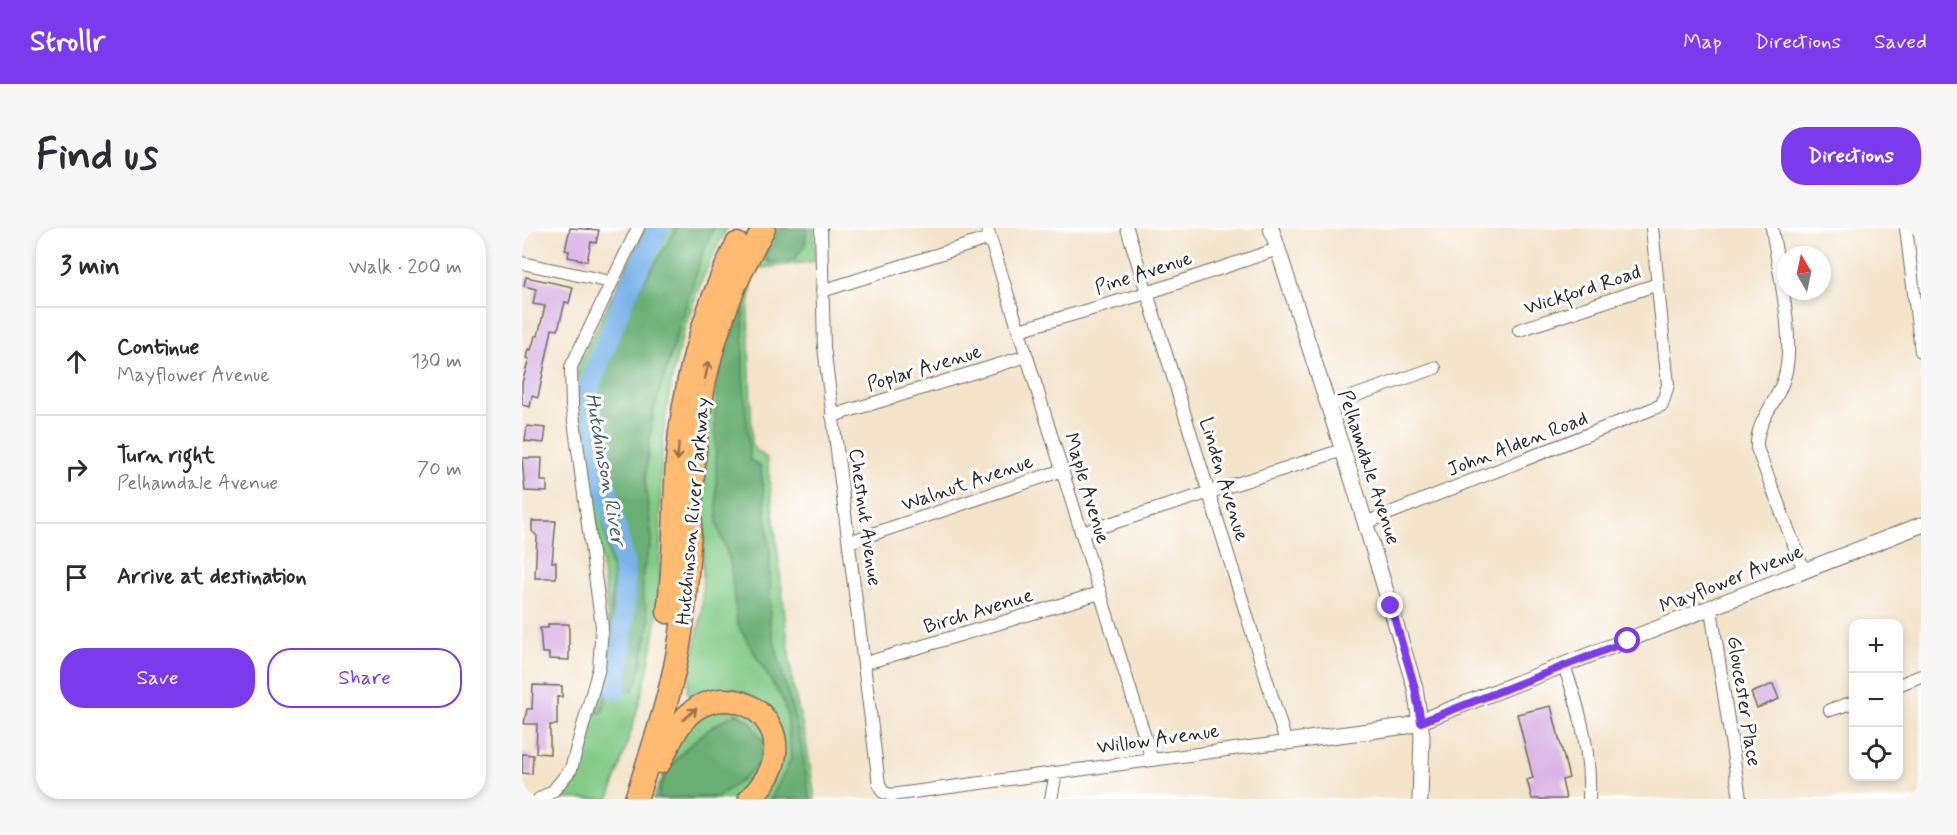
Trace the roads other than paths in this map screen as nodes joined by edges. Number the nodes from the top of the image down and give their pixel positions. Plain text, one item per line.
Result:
1 (638, 228) edge
2 (734, 228) edge
3 (746, 228) edge
4 (764, 228) edge
5 (821, 228) edge
6 (1127, 228) edge
7 (1270, 228) edge
8 (1652, 228) edge
9 (1772, 228) edge
10 (1906, 228) edge
11 (989, 233) edge
12 (1278, 249) junction
13 (522, 263) edge
14 (611, 282) junction
15 (1658, 284) junction
16 (822, 291) junction
17 (1147, 293) junction
18 (706, 314) junction
19 (1019, 330) junction
20 (1519, 330) dead end
21 (1921, 351) edge
22 (1027, 356) junction
23 (1435, 368) dead end
24 (1328, 405) junction
25 (832, 416) junction
26 (1343, 450) junction
27 (1063, 470) junction
28 (1210, 493) junction
29 (1365, 522) junction
30 (1921, 525) edge
31 (1081, 533) junction
32 (849, 542) junction
33 (1804, 570) junction
34 (1100, 593) junction
35 (1711, 609) junction
36 (866, 663) junction
37 (1564, 666) junction
38 (1921, 676) edge
39 (1903, 683) edge
40 (1849, 704) edge
41 (1830, 710) dead end
42 (1421, 722) junction
43 (1286, 742) junction
44 (1152, 760) junction
45 (1056, 773) junction
46 (900, 795) joint
47 (917, 796) edge
48 (539, 799) edge
49 (621, 799) edge
50 (637, 799) edge
51 (750, 799) edge
52 (1051, 799) edge
53 (1420, 799) edge
54 (1589, 799) edge
55 (1740, 799) edge

1 - 14 street
2 - 18 highway
3 - 18 highway, Hutchinson River Parkway
50 -> 4 highway, Hutchinson River Parkway
5 - 16 street, Chestnut Avenue
6 - 17 street, Linden Avenue
7 - 12 street, Pelhamdale Avenue
8 - 15 street
9 - 33 street
10 - 21 street
11 - 16 street
11 - 19 street, Maple Avenue
12 - 17 street, Pine Avenue
12 - 24 street, Pelhamdale Avenue
13 - 14 street
14 - 48 street
15 - 20 street, Wickford Road
15 - 29 street, John Alden Road
16 - 25 street, Chestnut Avenue
17 - 19 street, Pine Avenue
17 - 28 street, Linden Avenue
18 -> 49 highway, Hutchinson River Parkway
19 - 22 street, Maple Avenue
22 - 25 street, Poplar Avenue
22 - 27 street, Maple Avenue
23 - 24 street
24 - 26 street, Pelhamdale Avenue
25 - 32 street, Chestnut Avenue
26 - 28 street
26 - 29 street, Pelhamdale Avenue
27 - 31 street, Maple Avenue
27 - 32 street, Walnut Avenue
28 - 31 street
28 - 43 street, Linden Avenue
29 - 42 street, Pelhamdale Avenue
30 - 33 street, Mayflower Avenue
31 - 34 street, Maple Avenue
32 - 36 street, Chestnut Avenue
33 - 35 street, Mayflower Avenue
34 - 36 street, Birch Avenue
34 - 44 street, Maple Avenue
35 - 37 street, Mayflower Avenue
35 - 55 street, Gloucester Place
36 - 46 street, Chestnut Avenue
37 - 42 street, Mayflower Avenue
37 - 54 street
38 - 39 street
40 - 41 street
42 - 43 street, Willow Avenue
42 - 53 street, Pelhamdale Avenue
43 - 44 street, Willow Avenue
44 - 45 street, Willow Avenue
45 - 47 street, Willow Avenue
45 - 52 street
46 - 47 street, Willow Avenue
50 -> 51 highway

